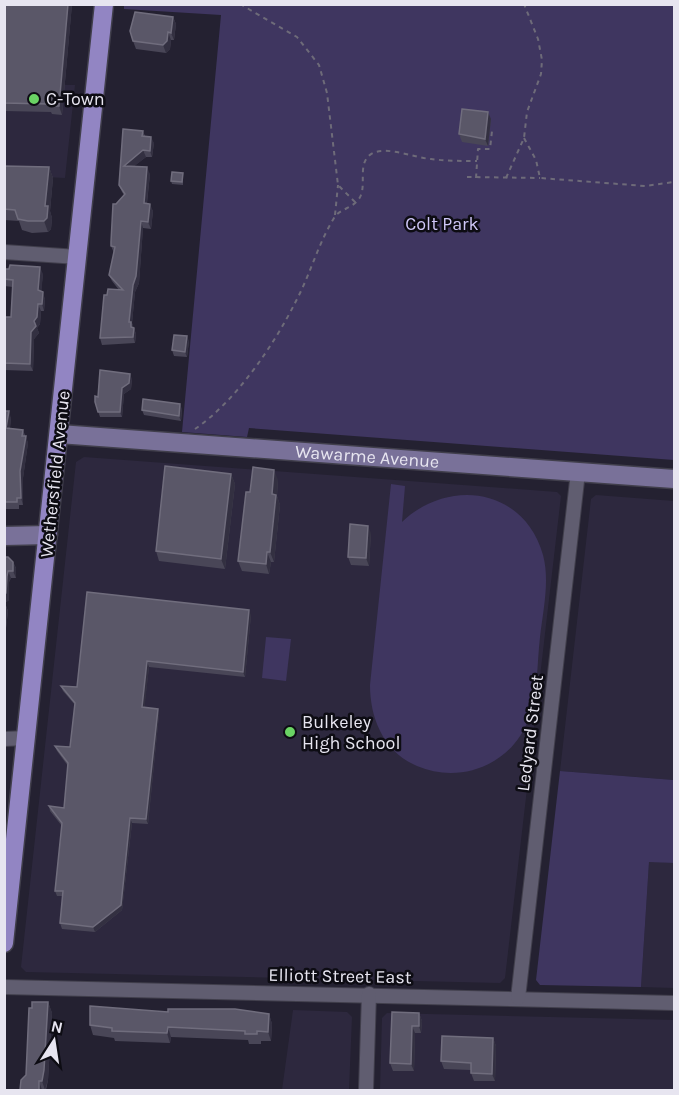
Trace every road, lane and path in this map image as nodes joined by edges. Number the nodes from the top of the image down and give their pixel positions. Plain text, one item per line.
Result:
1 (104, 4) edge
2 (240, 4) edge
3 (524, 4) edge
4 (492, 131) dead end
5 (524, 138) junction
6 (477, 162) junction
7 (467, 177) dead end
8 (476, 178) junction
9 (506, 178) junction
10 (540, 178) junction
11 (675, 182) edge
12 (338, 185) junction
13 (356, 203) junction
14 (335, 216) junction
15 (4, 252) edge
16 (78, 257) junction
17 (187, 430) dead end
18 (59, 434) junction
19 (578, 472) junction
20 (675, 480) edge
21 (48, 535) junction
22 (4, 536) edge
23 (26, 738) junction
24 (4, 739) edge
25 (4, 943) edge
26 (4, 987) edge
27 (369, 994) junction
28 (518, 998) junction
29 (675, 1003) edge
30 (366, 1090) edge

1 - 16 main road, Wethersfield Avenue
2 - 12 path
3 - 5 path
4 - 6 path
5 - 9 path
5 - 10 path
6 - 8 path
6 - 13 path
7 - 8 path
8 - 9 path
9 - 10 path
10 - 11 path
12 - 13 path
12 - 14 path
13 - 14 path
14 - 17 path
15 - 16 street
16 - 18 main road, Wethersfield Avenue
18 - 19 street, Wawarme Avenue
18 - 21 main road, Wethersfield Avenue
19 - 20 street, Wawarme Avenue
19 - 28 street, Ledyard Street
21 - 22 street
21 - 23 main road, Wethersfield Avenue
23 - 24 street
23 - 25 main road, Wethersfield Avenue
26 - 27 street, Elliott Street East
27 - 28 street, Elliott Street East
27 - 30 street
28 - 29 street, Elliott Street East

